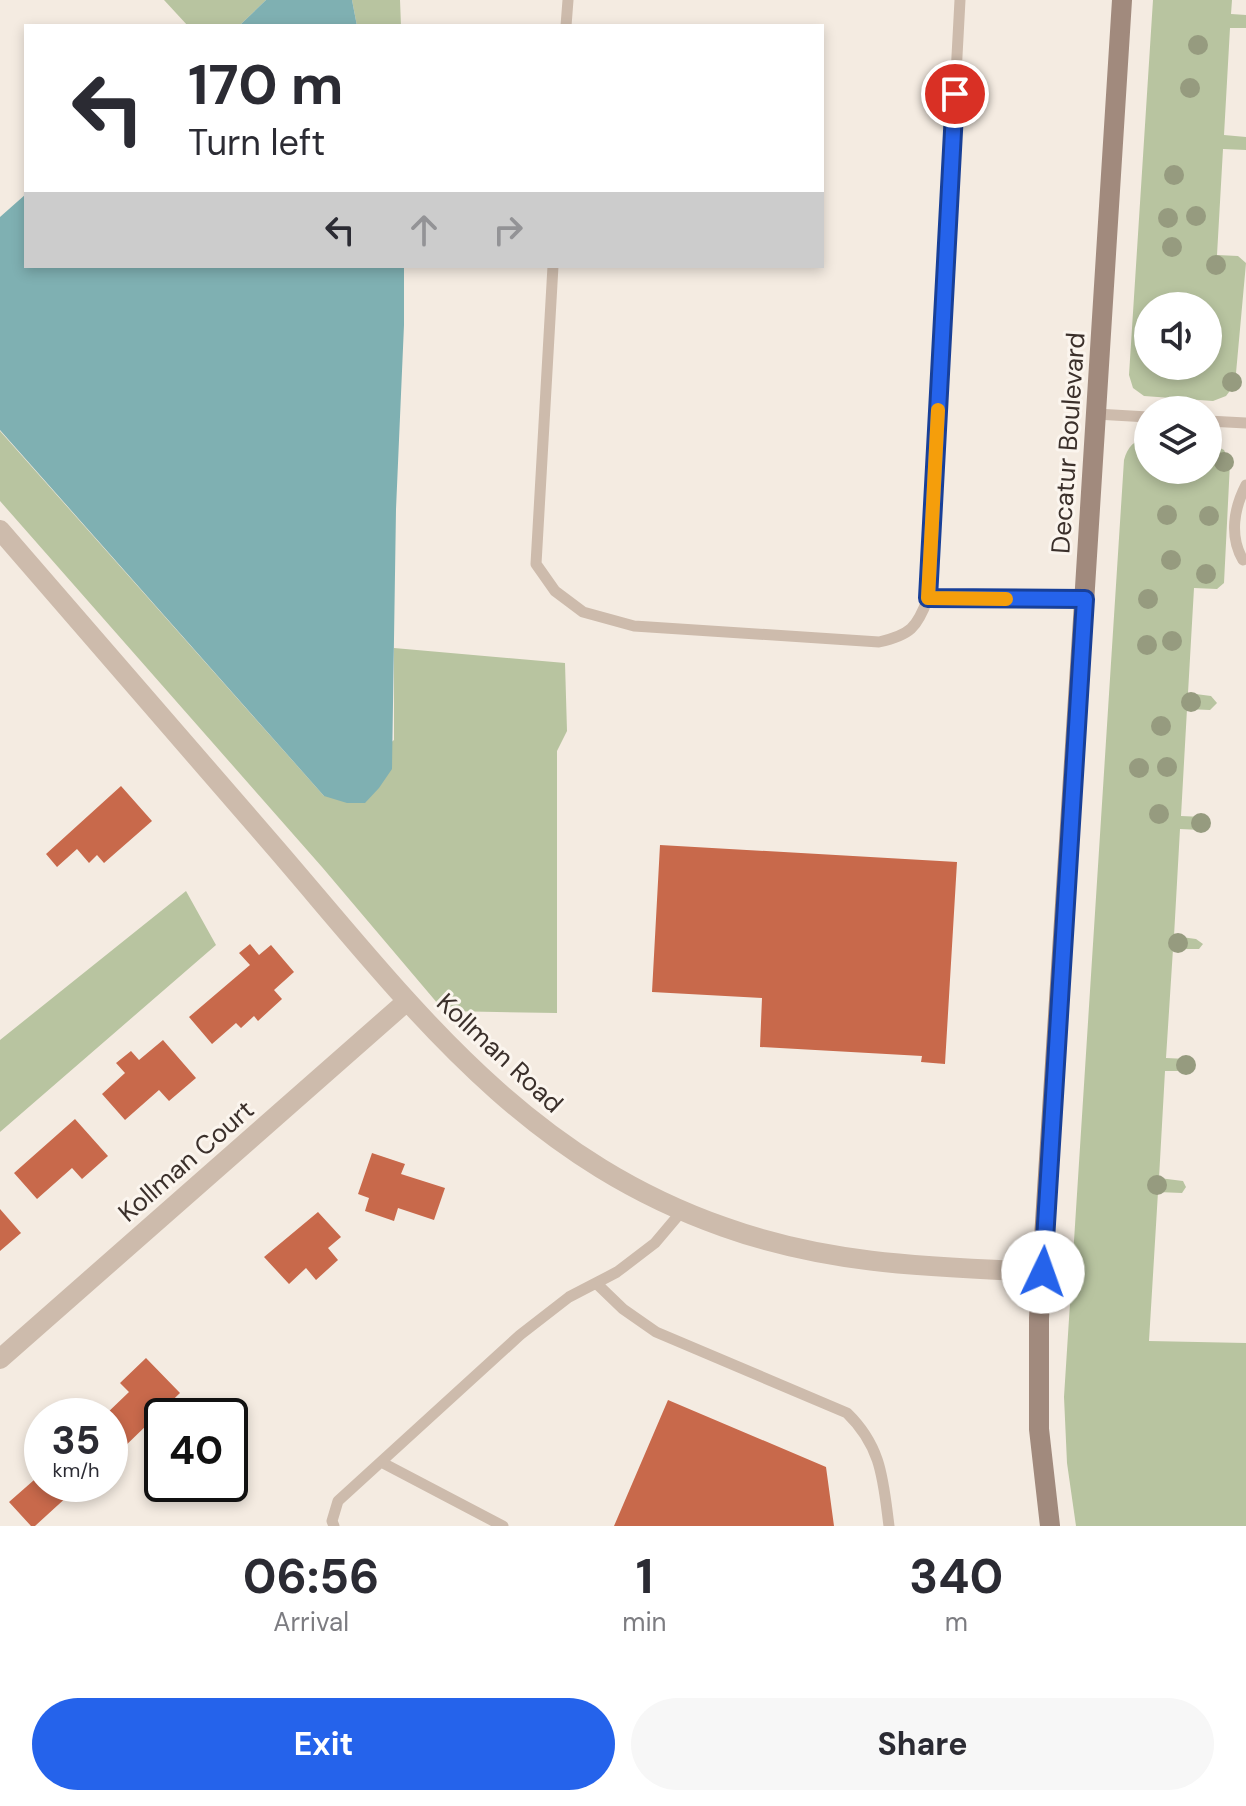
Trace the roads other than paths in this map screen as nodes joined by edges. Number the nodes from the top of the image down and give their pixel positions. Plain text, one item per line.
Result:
1 (568, 0) edge
2 (960, 0) edge
3 (1122, 0) edge
4 (566, 24) edge
5 (553, 268) edge
6 (1096, 414) junction
7 (1134, 416) edge
8 (1222, 422) edge
9 (1246, 423) edge
10 (1246, 485) edge
11 (0, 530) edge
12 (1243, 560) dead end
13 (928, 598) junction
14 (1085, 599) junction
15 (407, 1001) junction
16 (682, 1211) junction
17 (1043, 1272) junction
18 (596, 1283) junction
19 (0, 1359) edge
20 (381, 1462) junction
21 (334, 1526) edge
22 (503, 1526) edge
23 (889, 1526) edge
24 (1050, 1526) edge

1 - 4 lane
2 - 13 lane
3 - 6 street, Decatur Boulevard
5 - 13 lane
6 - 7 lane
6 - 14 street, Decatur Boulevard
8 - 9 lane
10 - 12 lane
11 - 15 street, Kollman Road
13 - 14 lane
14 - 17 street, Decatur Boulevard
15 - 16 street, Kollman Road
15 - 19 street, Kollman Court
16 - 17 street, Kollman Road
16 - 18 lane
17 - 24 street
18 - 20 lane
18 - 23 lane
20 - 21 lane
20 - 22 lane

